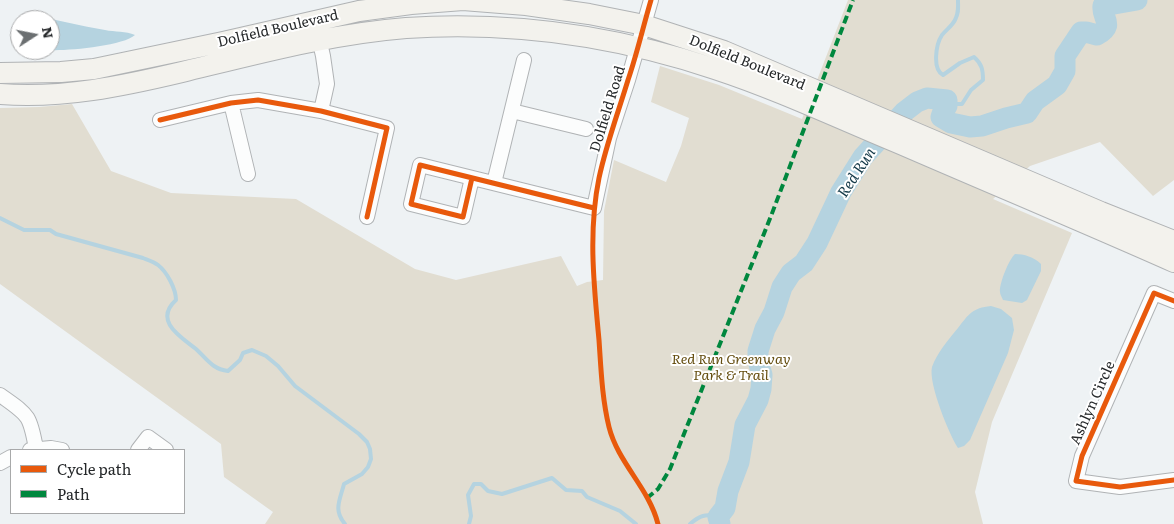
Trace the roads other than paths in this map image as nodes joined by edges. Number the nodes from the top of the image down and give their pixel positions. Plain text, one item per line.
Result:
1 (650, 0) edge
2 (314, 21) junction
3 (644, 25) junction
4 (319, 40) junction
5 (638, 47) junction
6 (524, 60) dead end
7 (0, 73) edge
8 (779, 84) junction
9 (0, 94) edge
10 (231, 103) junction
11 (321, 111) junction
12 (512, 111) junction
13 (160, 120) dead end
14 (586, 129) dead end
15 (248, 174) dead end
16 (472, 178) junction
17 (494, 183) junction
18 (1016, 185) junction
19 (367, 217) dead end
20 (1174, 241) edge
21 (1174, 262) edge
22 (1174, 301) edge
23 (0, 395) edge
24 (33, 449) edge
25 (42, 449) edge
26 (56, 449) edge
27 (139, 449) edge
28 (165, 449) edge
29 (1174, 480) edge

1 - 3 street, Dolfield Road
2 - 3 main road, Dolfield Boulevard
2 - 4 street
2 - 7 main road, Dolfield Boulevard
3 - 5 street, Dolfield Road
3 - 8 main road, Dolfield Boulevard
4 - 5 main road, Dolfield Boulevard
4 - 9 main road, Dolfield Boulevard
4 - 11 street
5 - 8 main road, Dolfield Boulevard
5 - 17 street, Dolfield Road
6 - 12 street
8 - 18 main road, Dolfield Boulevard
10 - 11 street
10 - 13 street
10 - 15 street
11 - 19 street
12 - 14 street
12 - 17 street
16 - 16 street
16 - 17 street
18 - 20 main road, Dolfield Boulevard
18 - 21 main road, Dolfield Boulevard
22 - 29 street, Ashlyn Circle
23 - 24 street
25 - 26 street
27 - 28 street

